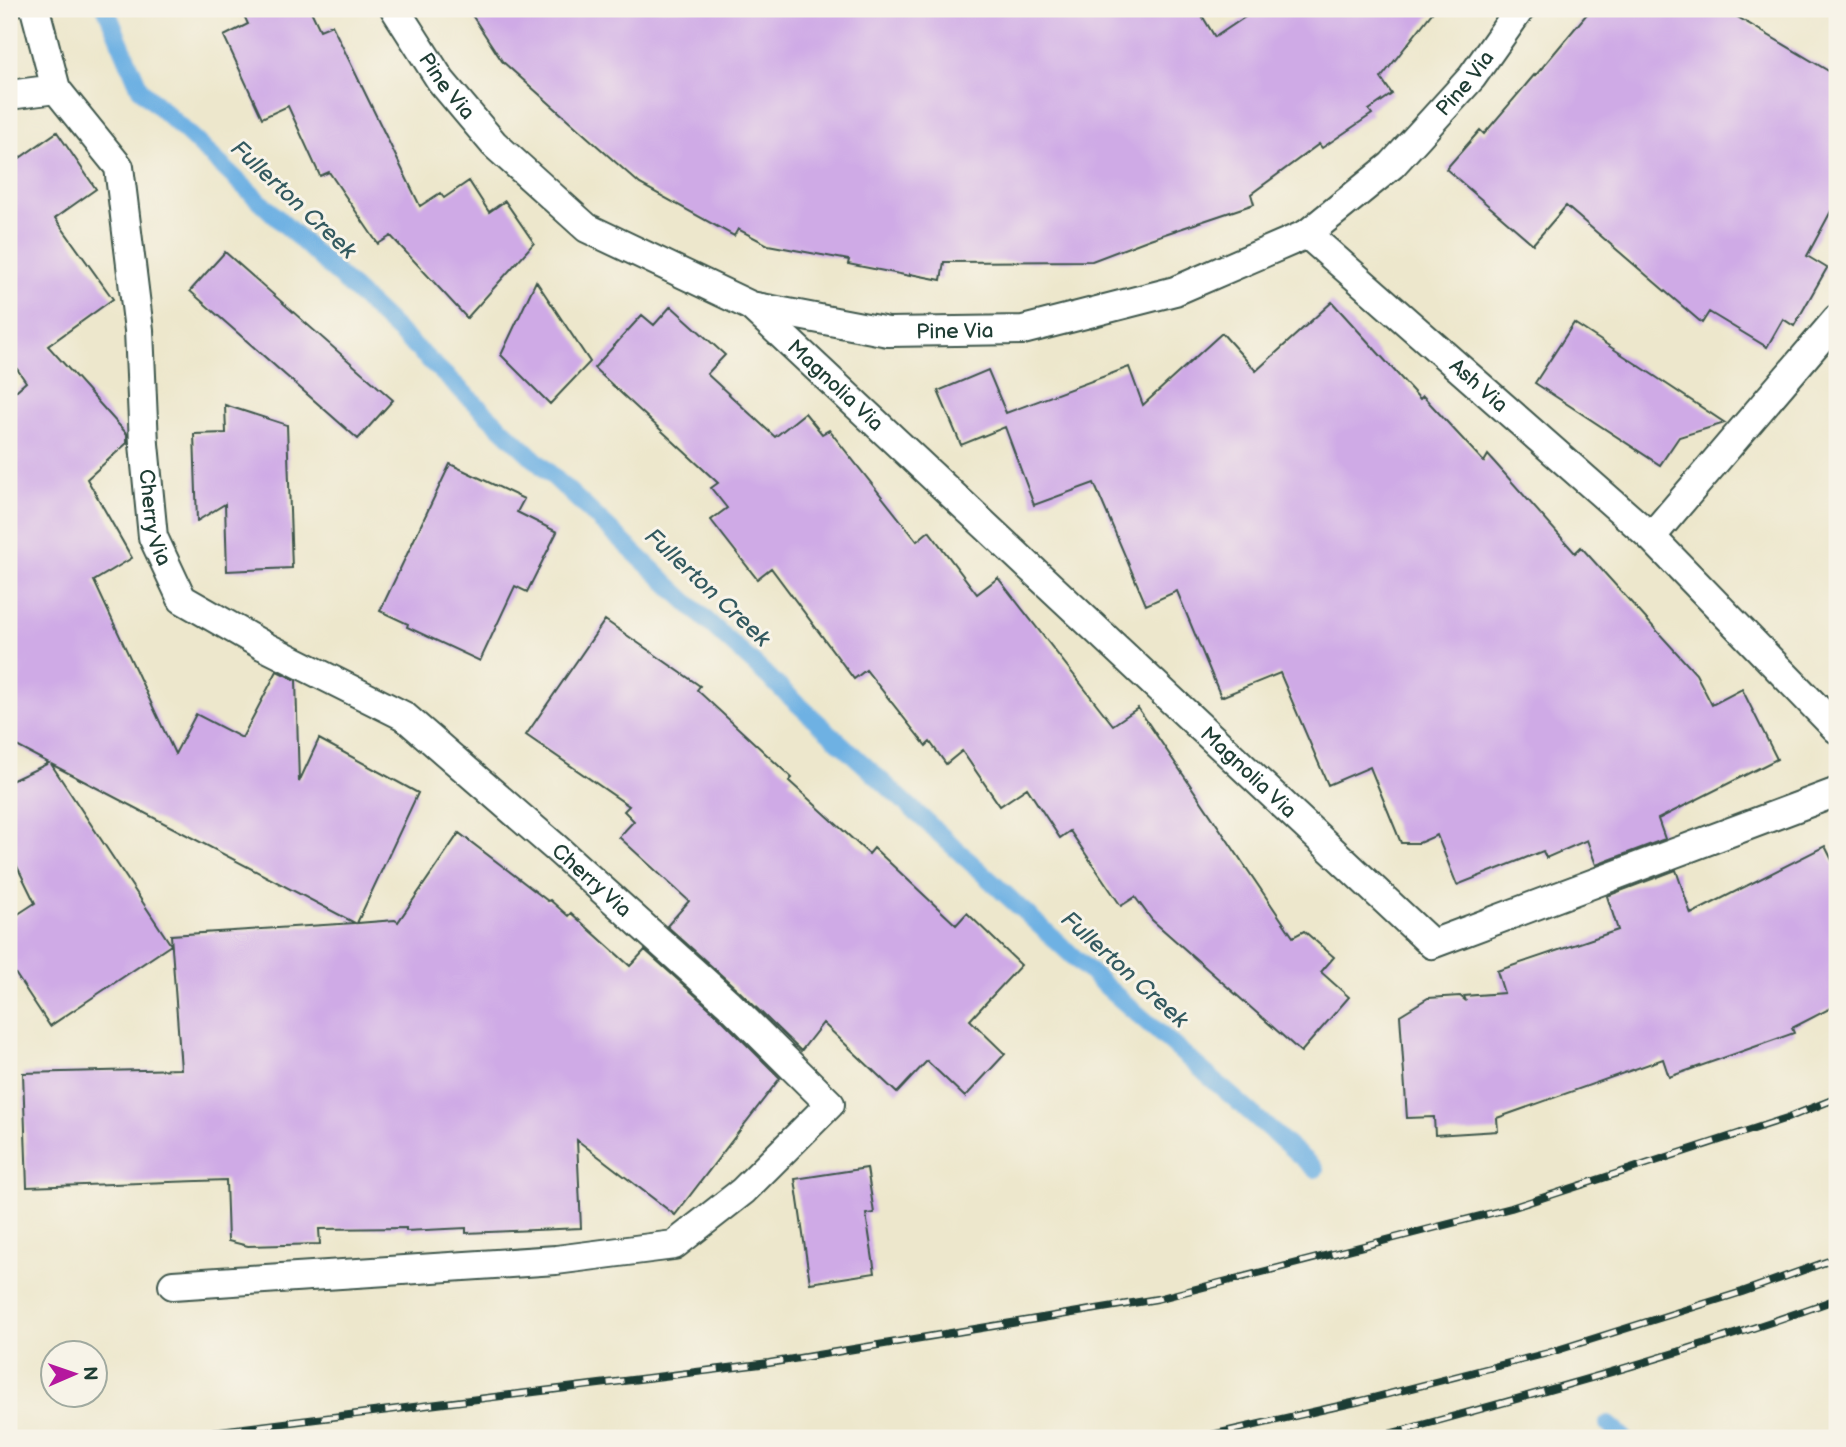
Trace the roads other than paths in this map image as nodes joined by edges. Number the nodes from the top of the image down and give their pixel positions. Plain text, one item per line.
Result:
1 (35, 9) edge
2 (395, 9) edge
3 (1520, 9) edge
4 (56, 89) junction
5 (9, 95) edge
6 (1307, 234) junction
7 (751, 306) junction
8 (1837, 320) edge
9 (1651, 537) junction
10 (1837, 729) edge
11 (1837, 792) edge
12 (173, 1285) dead end

1 - 4 lane, Cherry Via
2 - 7 lane, Pine Via
3 - 6 lane, Pine Via
4 - 5 lane
4 - 12 lane, Cherry Via
6 - 7 lane, Pine Via
6 - 9 lane, Ash Via
7 - 11 lane, Magnolia Via
8 - 9 lane
9 - 10 lane, Ash Via

